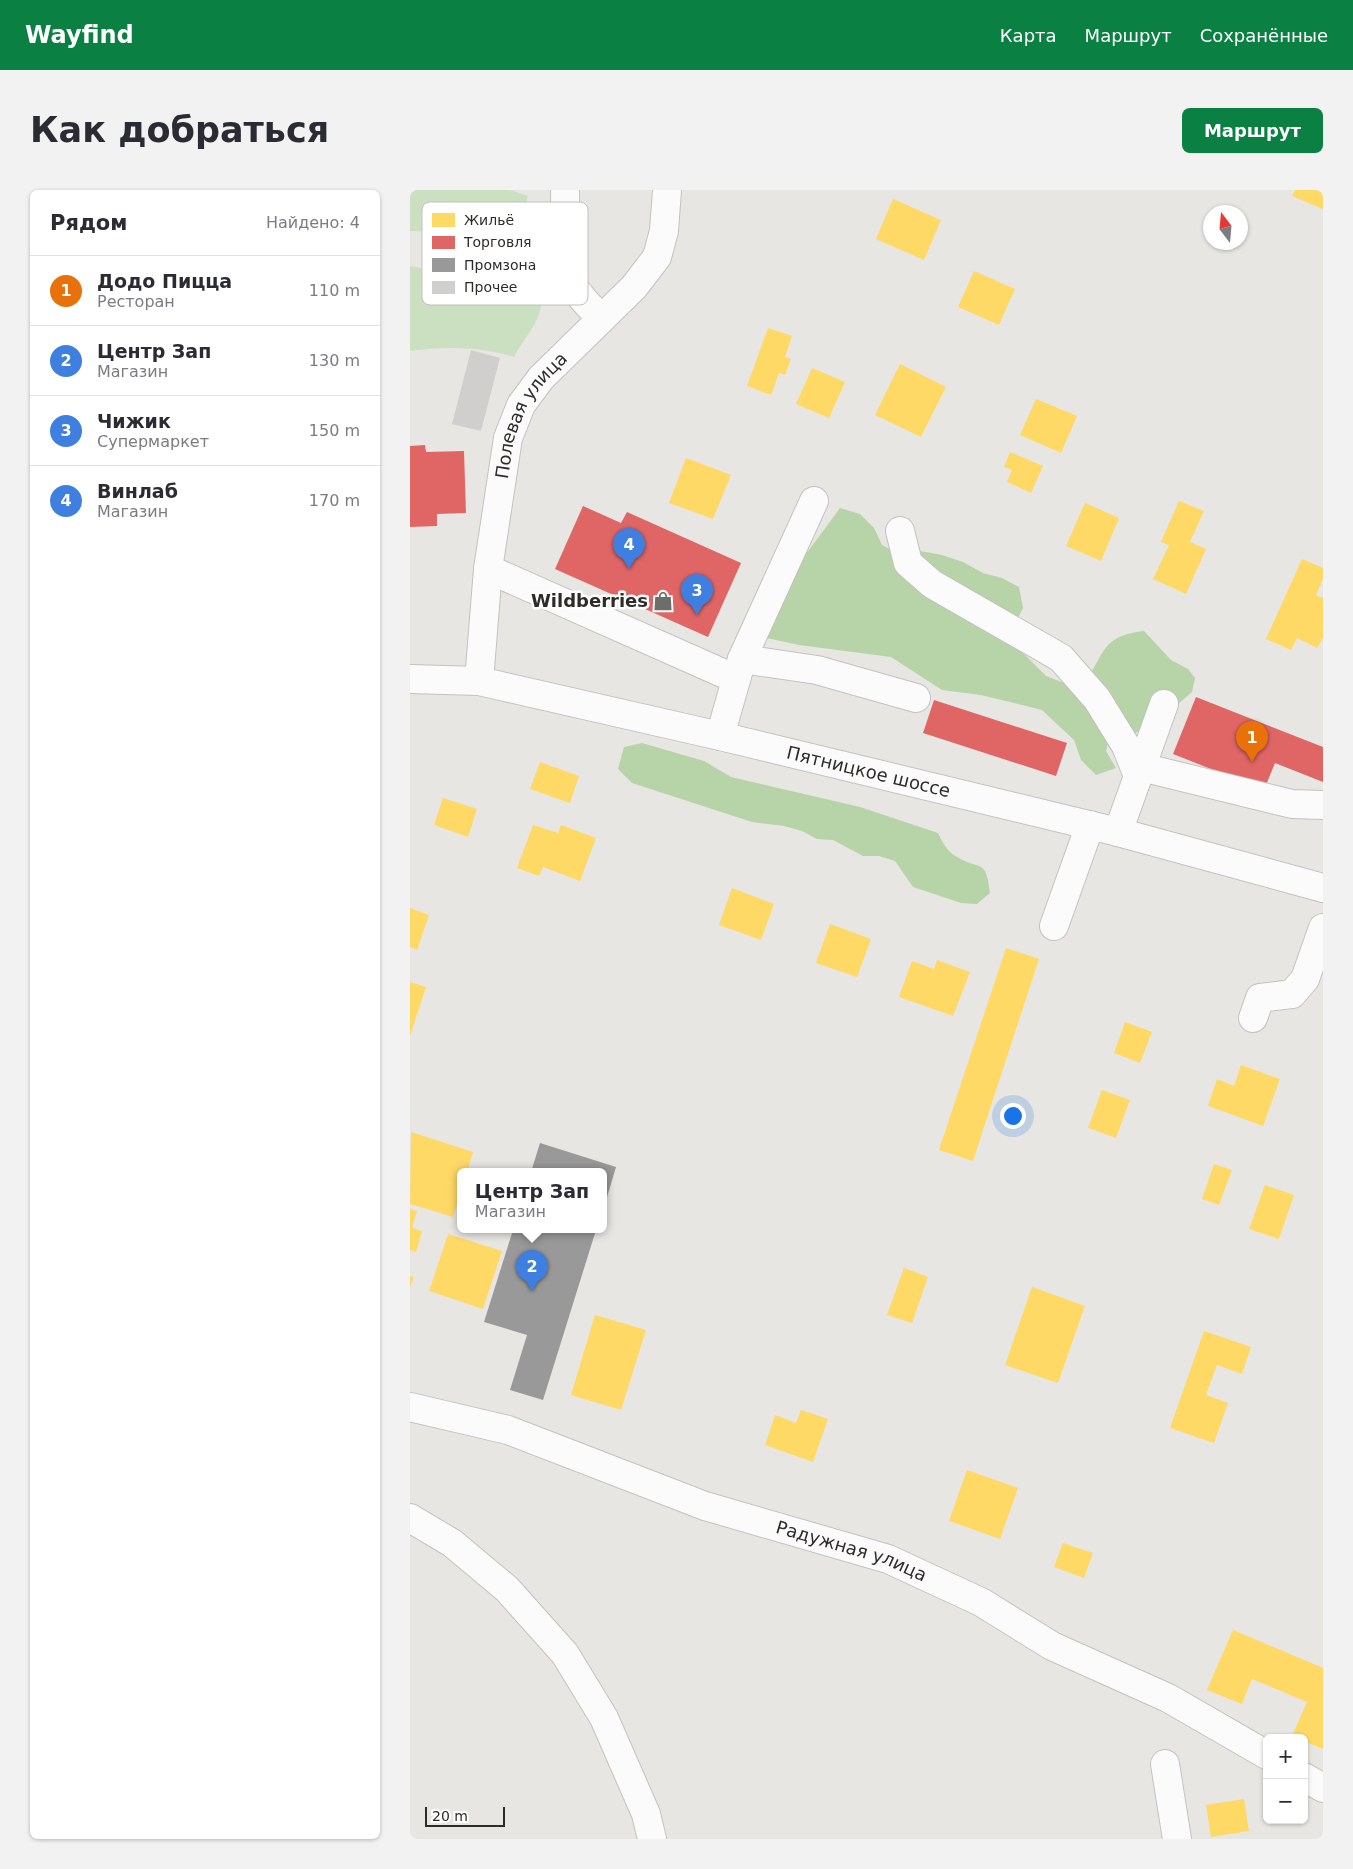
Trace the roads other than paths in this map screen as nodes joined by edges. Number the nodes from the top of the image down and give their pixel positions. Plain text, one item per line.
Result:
1 (667, 190) edge
2 (588, 305) edge
3 (600, 318) junction
4 (814, 501) dead end
5 (900, 531) dead end
6 (488, 569) junction
7 (739, 669) junction
8 (410, 678) edge
9 (479, 681) junction
10 (916, 698) dead end
11 (1164, 704) dead end
12 (720, 736) junction
13 (1139, 772) junction
14 (1323, 805) edge
15 (1090, 825) junction
16 (1118, 832) junction
17 (1323, 888) edge
18 (1054, 926) dead end
19 (1323, 928) edge
20 (1253, 1018) dead end
21 (410, 1407) edge
22 (410, 1518) edge
23 (1263, 1753) edge
24 (1165, 1764) dead end
25 (1307, 1779) edge
26 (1323, 1788) edge
27 (652, 1839) edge
28 (1177, 1839) edge

1 - 3 street, Полевая улица
2 - 3 street
3 - 6 street, Полевая улица
4 - 7 street
5 - 13 street
6 - 7 street
6 - 9 street, Полевая улица
7 - 10 street
7 - 12 street
8 - 9 street, Пятницкое шоссе
9 - 12 street, Пятницкое шоссе
11 - 13 street
12 - 15 street, Пятницкое шоссе
13 - 14 street
13 - 16 street
15 - 16 street, Пятницкое шоссе
15 - 18 street
16 - 17 street, Пятницкое шоссе
19 - 20 street
21 - 23 street, Радужная улица
22 - 27 street
24 - 28 street
25 - 26 street

